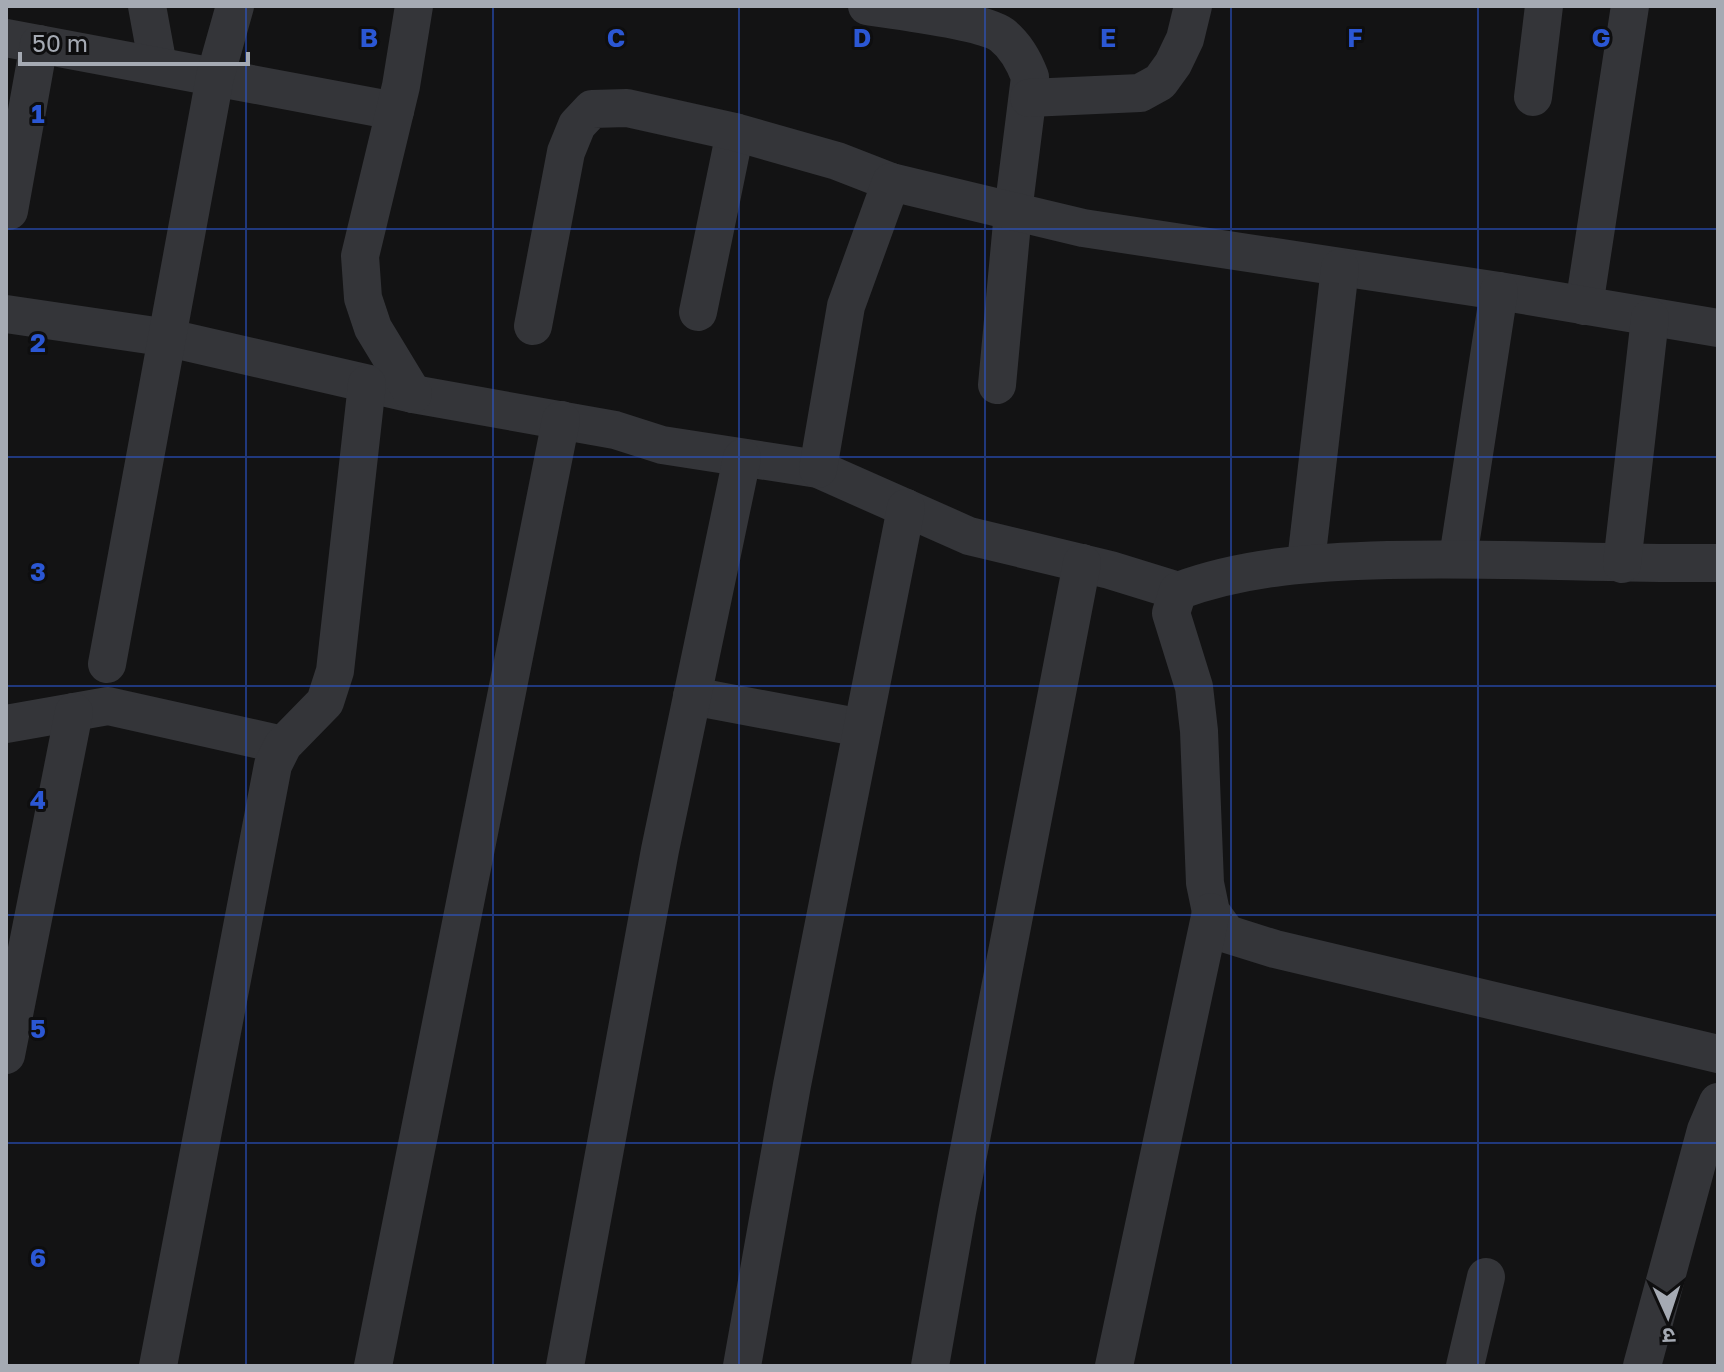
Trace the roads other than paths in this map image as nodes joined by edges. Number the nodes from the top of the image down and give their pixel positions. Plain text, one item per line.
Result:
1 (147, 6) edge
2 (235, 6) edge
3 (414, 6) edge
4 (867, 6) edge
5 (1193, 6) edge
6 (1544, 6) edge
7 (1630, 6) edge
8 (23, 41) edge
9 (158, 66) junction
10 (215, 77) junction
11 (1533, 97) dead end
12 (1029, 98) junction
13 (395, 111) junction
14 (735, 132) junction
15 (891, 182) junction
16 (9, 211) dead end
17 (1013, 212) junction
18 (1340, 268) junction
19 (1499, 291) junction
20 (1584, 306) junction
21 (698, 312) dead end
22 (6, 314) edge
23 (1650, 318) junction
24 (533, 326) dead end
25 (1718, 328) edge
26 (169, 338) junction
27 (367, 384) junction
28 (997, 385) dead end
29 (413, 394) junction
30 (561, 420) junction
31 (742, 458) junction
32 (818, 469) junction
33 (906, 508) junction
34 (1458, 558) junction
35 (1306, 562) junction
36 (1082, 563) junction
37 (1718, 563) edge
38 (1622, 564) junction
39 (1178, 591) junction
40 (107, 664) dead end
41 (692, 696) junction
42 (74, 712) junction
43 (6, 724) edge
44 (862, 728) junction
45 (283, 745) junction
46 (1211, 912) junction
47 (1718, 1054) edge
48 (6, 1055) edge
49 (1718, 1102) edge
50 (1486, 1277) dead end
51 (158, 1366) edge
52 (373, 1366) edge
53 (565, 1366) edge
54 (742, 1366) edge
55 (930, 1366) edge
56 (1114, 1366) edge
57 (1465, 1366) edge
58 (1642, 1366) edge

1 - 9 street
2 - 10 street
3 - 13 street
4 - 12 street
5 - 12 street
6 - 11 street
7 - 20 street
8 - 9 street
8 - 16 street
9 - 10 street
10 - 13 street
10 - 26 street
12 - 17 street
13 - 29 street
14 - 15 street
14 - 21 street
14 - 24 street
15 - 17 street
15 - 32 street
17 - 18 street
17 - 28 street
18 - 19 street
18 - 35 street
19 - 20 street
19 - 34 street
20 - 23 street
22 - 26 street
23 - 25 street
23 - 38 street
26 - 27 street
26 - 40 street
27 - 29 street
27 - 45 street
29 - 30 street
30 - 31 street
30 - 52 street
31 - 32 street
31 - 41 street
32 - 33 street
33 - 36 street
33 - 44 street
34 - 35 street
34 - 38 street
35 - 39 street
36 - 39 street
36 - 55 street
37 - 38 street
39 - 46 street
41 - 44 street
41 - 53 street
42 - 43 street
42 - 45 street
42 - 48 street
44 - 54 street
45 - 51 street
46 - 47 street
46 - 56 street
49 - 58 street
50 - 57 street

